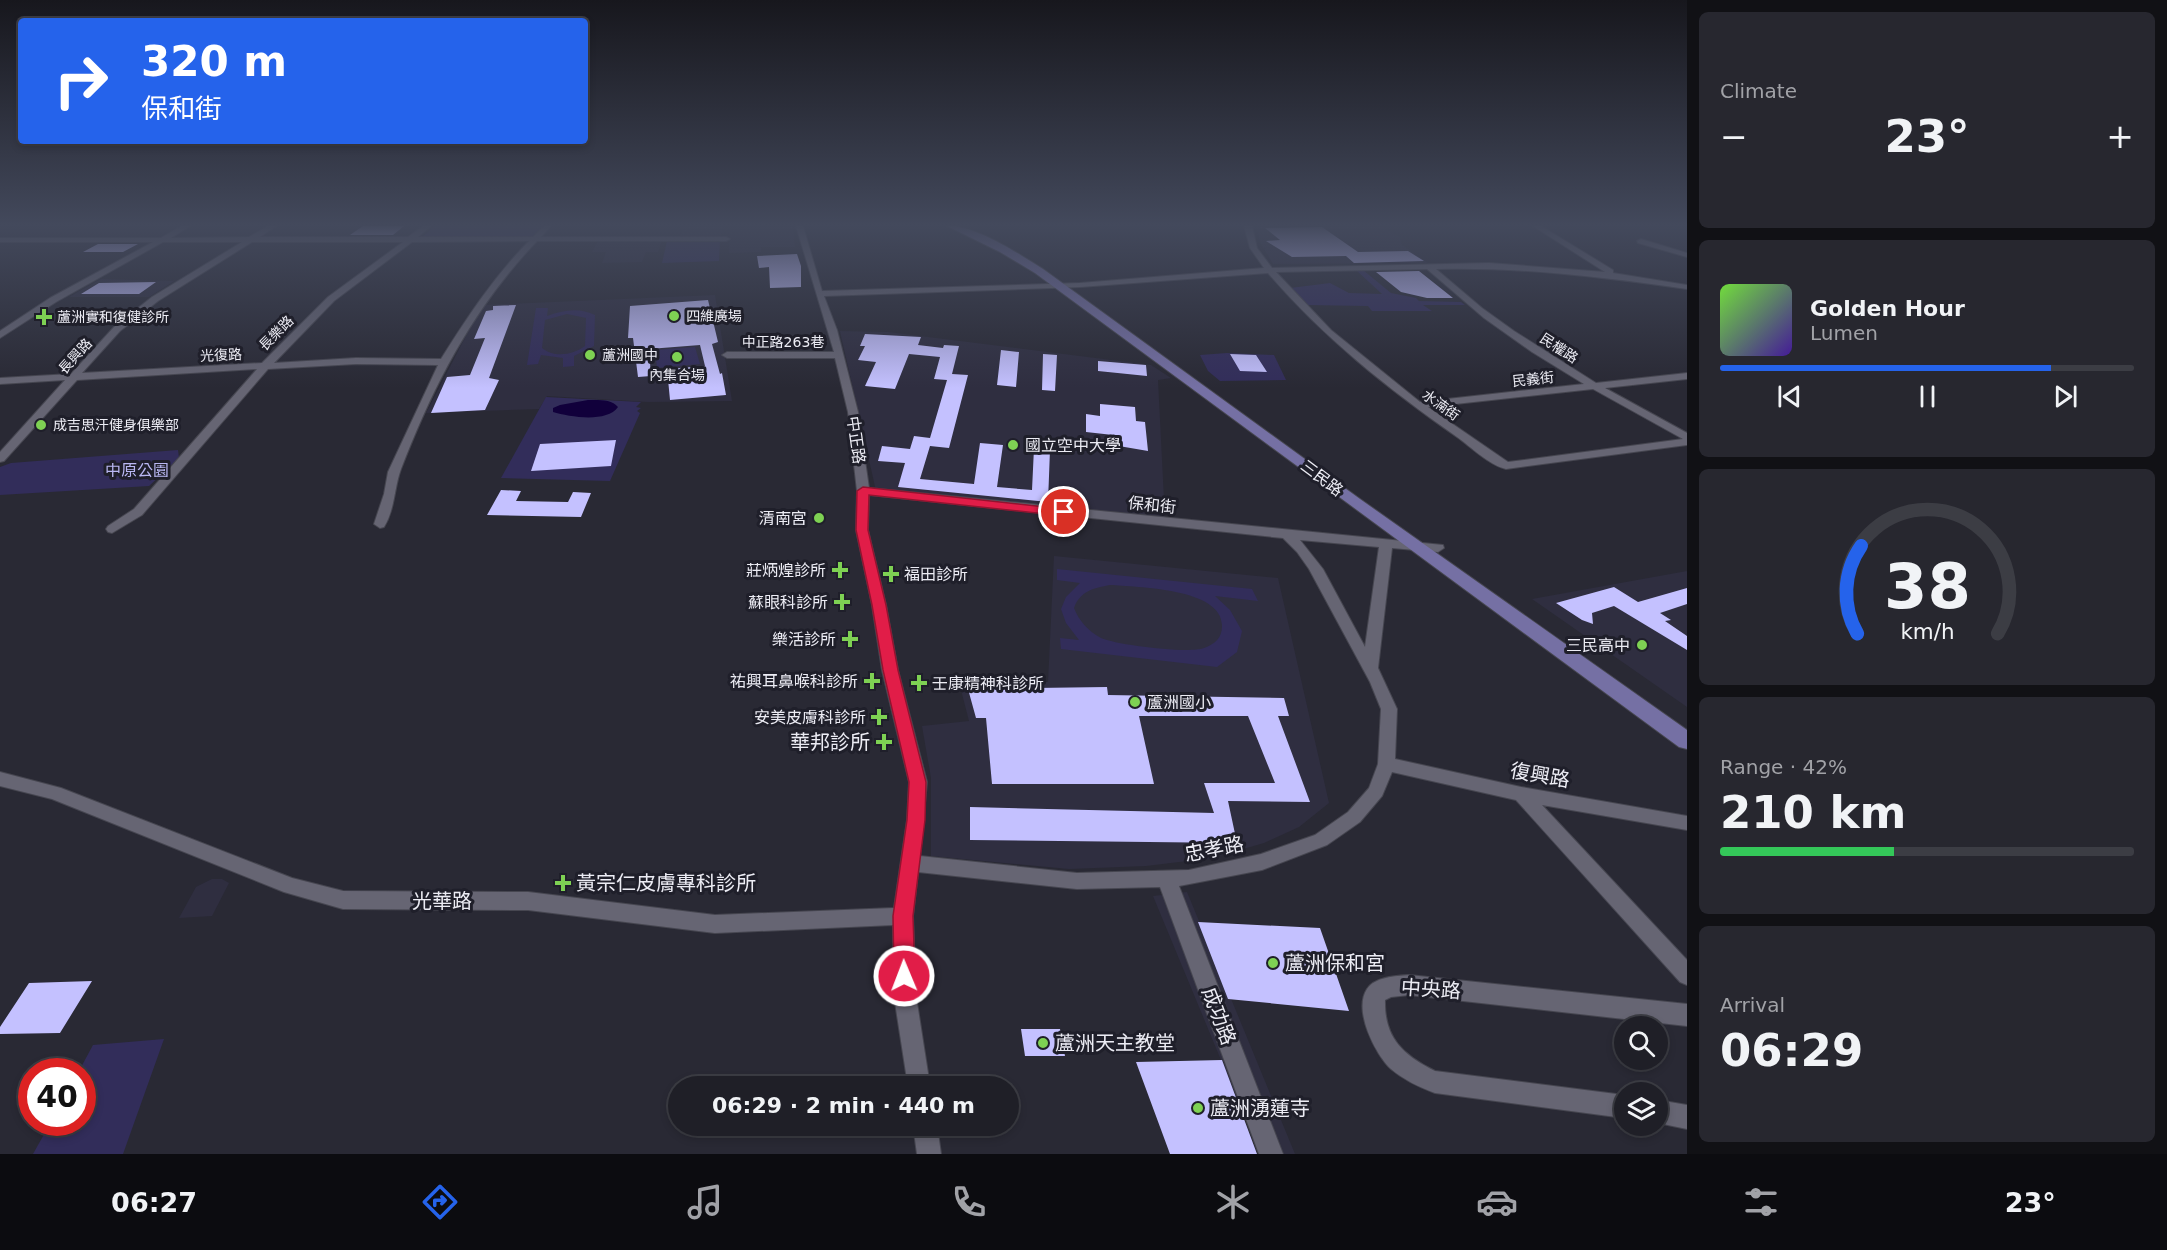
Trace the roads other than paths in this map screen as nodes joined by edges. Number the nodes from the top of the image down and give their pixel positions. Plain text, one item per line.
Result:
1 (89, 280) edge
2 (185, 280) edge
3 (357, 280) edge
4 (498, 280) edge
5 (815, 280) edge
6 (1057, 280) edge
7 (1058, 280) edge
8 (1136, 280) edge
9 (1279, 280) edge
10 (1444, 280) edge
11 (1644, 280) edge
12 (1066, 285) junction
13 (1687, 287) edge
14 (819, 294) junction
15 (0, 335) edge
16 (727, 355) dead end
17 (839, 355) junction
18 (444, 362) junction
19 (264, 367) junction
20 (1687, 376) edge
21 (75, 377) junction
22 (0, 381) edge
23 (1592, 386) junction
24 (1417, 405) junction
25 (1687, 437) edge
26 (1687, 442) edge
27 (0, 459) edge
28 (863, 491) junction
29 (380, 524) dead end
30 (112, 529) dead end
31 (1287, 535) junction
32 (1386, 543) junction
33 (1415, 546) junction
34 (1438, 548) junction
35 (1370, 668) junction
36 (1687, 726) edge
37 (1687, 741) edge
38 (1386, 764) junction
39 (0, 779) edge
40 (1521, 794) junction
41 (1687, 823) edge
42 (910, 863) junction
43 (1167, 879) junction
44 (903, 916) junction
45 (1687, 975) edge
46 (1687, 1015) edge
47 (917, 1076) edge
48 (1614, 1106) edge
49 (1668, 1114) edge
50 (1687, 1117) edge
51 (927, 1136) edge
52 (929, 1154) edge
53 (1271, 1154) edge

1 - 15 street
2 - 21 street, 長興路
3 - 19 street, 長樂路
4 - 18 street
5 - 14 street, 中正路
6 - 12 main road, 三民路
7 - 12 main road, 三民路
8 - 12 street
9 - 24 street, 水湳街
10 - 23 street, 民權路
11 - 13 street
12 - 14 street
12 - 33 main road, 三民路
12 - 34 main road, 三民路
14 - 17 street, 中正路
16 - 17 street, 中正路263巷
17 - 28 street, 中正路
18 - 19 street, 光復路
18 - 29 street
19 - 21 street, 光復路
19 - 30 street, 長樂路
20 - 23 street, 民義街
21 - 22 street, 光復路
21 - 27 street, 長興路
23 - 24 street, 民義街
23 - 25 street, 民權路
24 - 26 street, 水湳街
28 - 31 street, 保和街
28 - 42 street, 中正路
31 - 32 street, 保和街
31 - 35 street, 忠孝路
32 - 33 street, 保和街
32 - 35 street
33 - 34 street, 保和街
33 - 37 main road, 三民路
34 - 36 main road, 三民路
35 - 38 street, 忠孝路
38 - 40 street, 復興路
38 - 43 street, 忠孝路
39 - 44 street, 光華路
40 - 41 street, 復興路
40 - 45 street
42 - 43 street, 忠孝路
42 - 44 street, 中正路
43 - 53 street, 成功路
44 - 47 street, 中正路
46 - 48 street, 中央路
49 - 50 street
51 - 52 street

